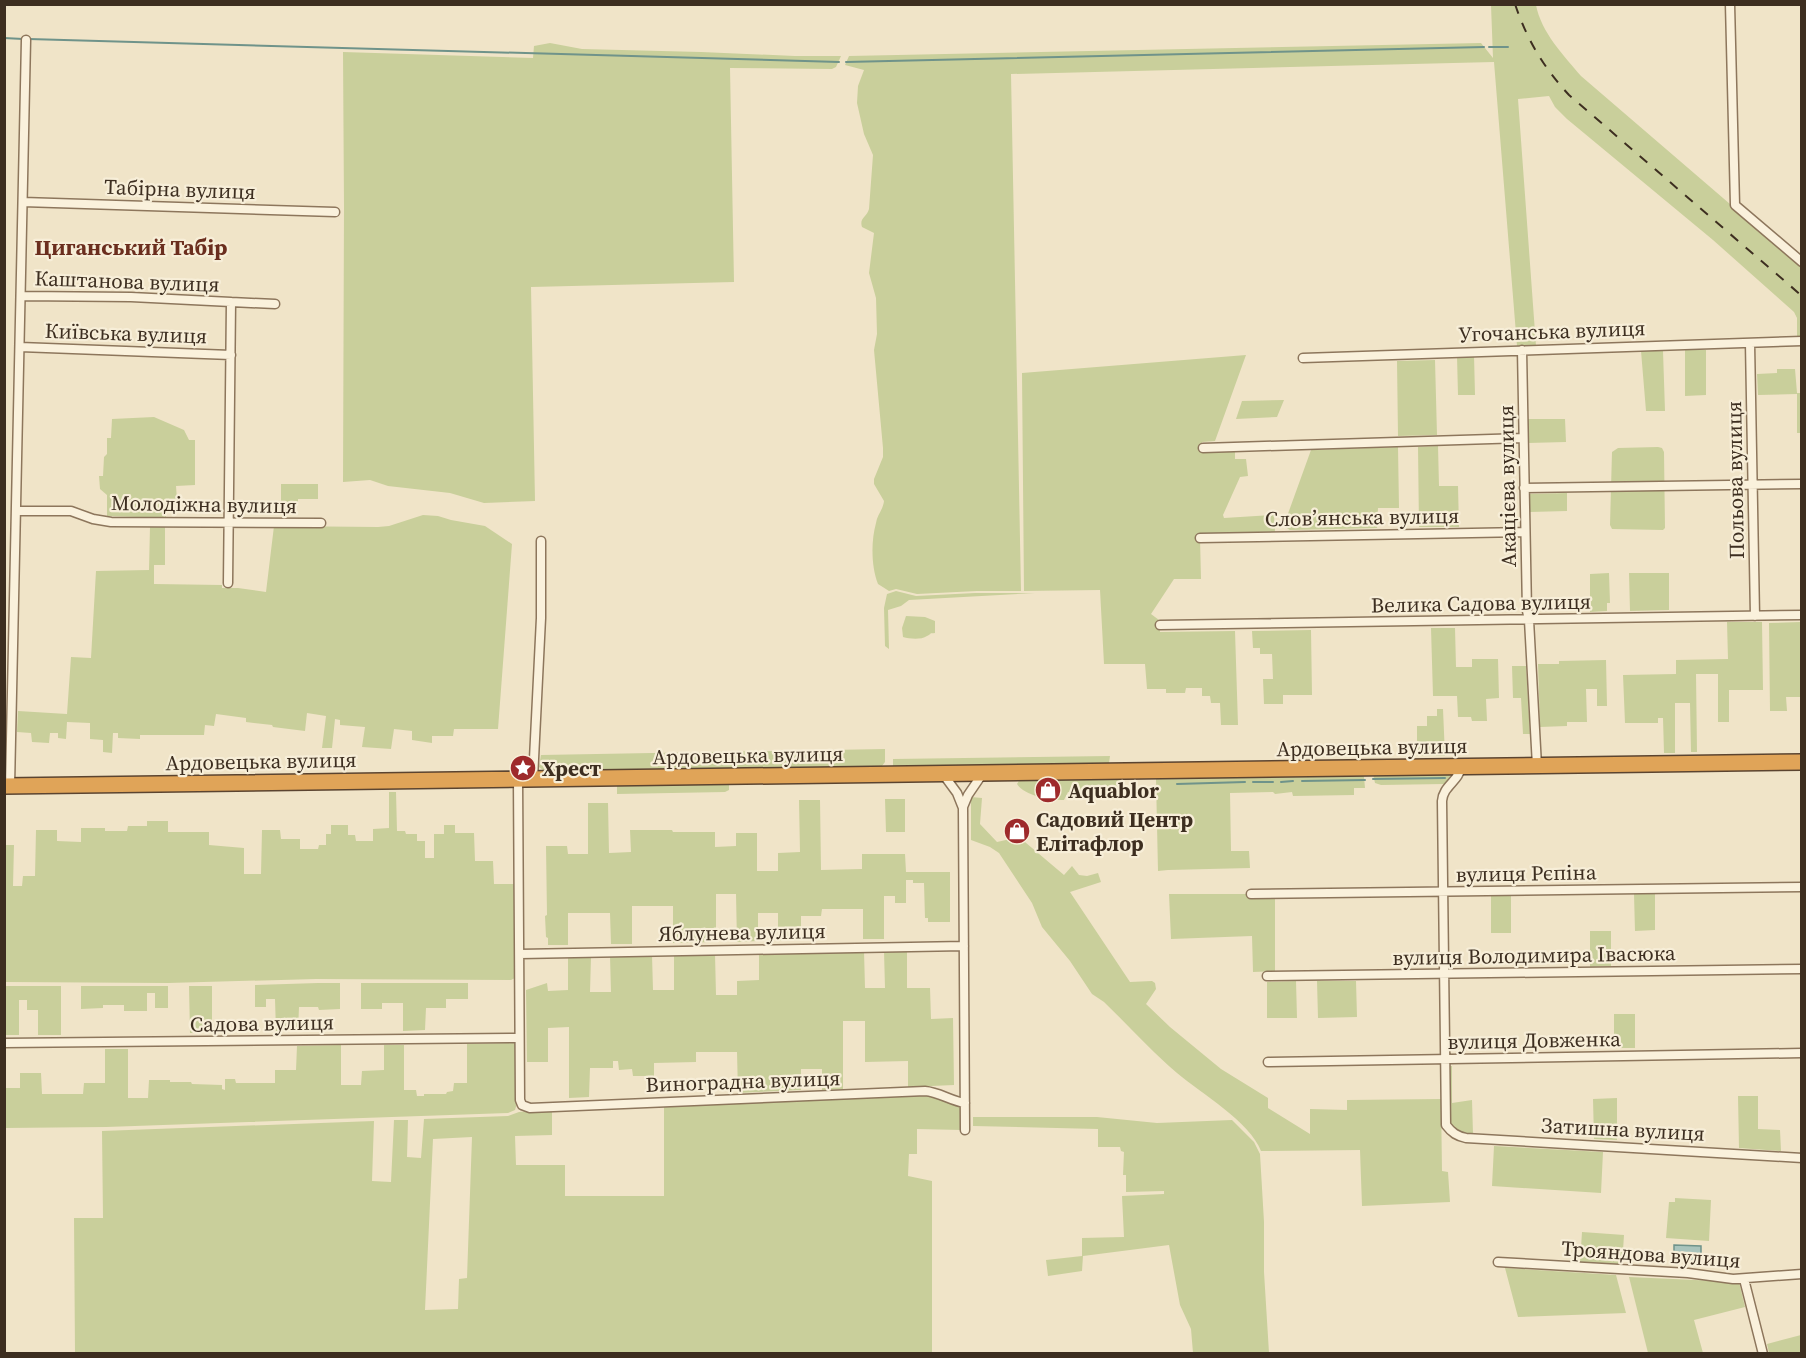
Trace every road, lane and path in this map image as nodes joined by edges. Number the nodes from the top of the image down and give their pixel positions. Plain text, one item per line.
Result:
1 (1730, 4) edge
2 (26, 40) dead end
3 (23, 202) junction
4 (335, 212) dead end
5 (1802, 262) edge
6 (21, 296) junction
7 (231, 302) junction
8 (275, 304) dead end
9 (1802, 341) edge
10 (1750, 343) junction
11 (20, 348) junction
12 (1522, 350) junction
13 (231, 355) junction
14 (1303, 358) dead end
15 (1523, 438) junction
16 (1203, 448) dead end
17 (1802, 484) edge
18 (1753, 485) junction
19 (1524, 488) junction
20 (17, 511) junction
21 (229, 523) junction
22 (321, 523) dead end
23 (1525, 532) junction
24 (1200, 538) dead end
25 (541, 541) dead end
26 (228, 583) dead end
27 (1802, 615) edge
28 (1755, 616) junction
29 (1529, 620) junction
30 (1160, 625) dead end
31 (9, 642) edge
32 (1802, 762) edge
33 (1461, 766) junction
34 (1537, 766) junction
35 (983, 773) junction
36 (942, 774) junction
37 (518, 779) junction
38 (534, 779) junction
39 (7, 786) edge
40 (963, 808) junction
41 (1802, 887) edge
42 (1443, 892) junction
43 (1251, 894) dead end
44 (963, 946) junction
45 (520, 954) junction
46 (1802, 969) edge
47 (1444, 974) junction
48 (1267, 976) dead end
49 (519, 1038) junction
50 (4, 1043) edge
51 (1802, 1053) edge
52 (1445, 1060) junction
53 (1268, 1062) dead end
54 (965, 1103) junction
55 (965, 1130) dead end
56 (1802, 1158) edge
57 (1498, 1262) dead end
58 (1802, 1274) edge
59 (1744, 1279) junction
60 (1762, 1353) edge

1 - 5 street
2 - 3 street
3 - 4 street, Табірна вулиця
3 - 6 street
6 - 7 street, Каштанова вулиця
6 - 11 street
7 - 8 street, Каштанова вулиця
7 - 13 street, Каштанова вулиця
9 - 10 street, Угочанська вулиця
10 - 12 street, Угочанська вулиця
10 - 18 street, Польова вулиця
11 - 13 street, Київська вулиця
11 - 20 street
12 - 14 street, Угочанська вулиця
12 - 15 street, Акацієва вулиця
13 - 21 street, Каштанова вулиця
15 - 16 street
15 - 19 street, Акацієва вулиця
17 - 18 street
18 - 19 street
18 - 28 street, Польова вулиця
19 - 23 street, Акацієва вулиця
20 - 21 street, Молодіжна вулиця
20 - 31 street
21 - 22 street, Молодіжна вулиця
21 - 26 street, Каштанова вулиця
23 - 24 street, Словʼянська вулиця
23 - 29 street, Акацієва вулиця
25 - 38 street
27 - 28 street, Велика Садова вулиця
28 - 29 street, Велика Садова вулиця
29 - 30 street, Велика Садова вулиця
29 - 34 street, Акацієва вулиця
31 - 39 street
32 - 34 highway, Ардовецька вулиця
33 - 34 highway, Ардовецька вулиця
33 - 35 highway, Ардовецька вулиця
33 - 42 street
35 - 36 highway, Ардовецька вулиця
35 - 40 street
36 - 38 highway, Ардовецька вулиця
36 - 40 street
37 - 38 highway, Ардовецька вулиця
37 - 39 highway, Ардовецька вулиця
37 - 45 street
40 - 44 street
41 - 42 street, вулиця Рєпіна
42 - 43 street, вулиця Рєпіна
42 - 47 street
44 - 45 street, Яблунева вулиця
44 - 54 street
45 - 49 street
46 - 47 street, вулиця Володимира Івасюка
47 - 48 street, вулиця Володимира Івасюка
47 - 52 street
49 - 50 street, Садова вулиця
49 - 54 street, Виноградна вулиця
51 - 52 street, вулиця Довженка
52 - 53 street, вулиця Довженка
52 - 56 street, Затишна вулиця
54 - 55 street
57 - 59 street, Трояндова вулиця
58 - 59 street, Трояндова вулиця
59 - 60 street

